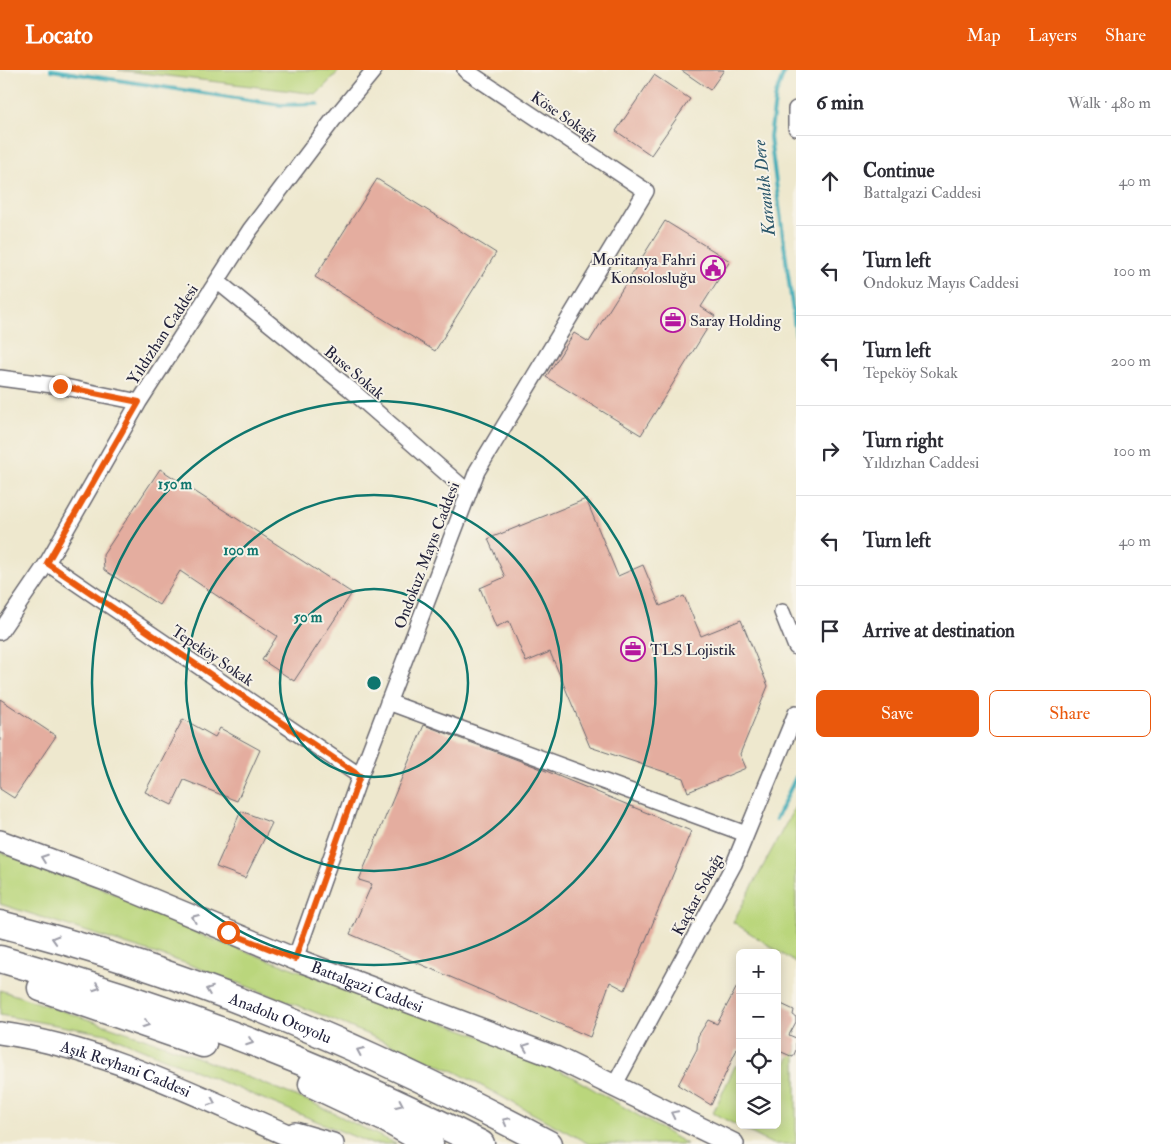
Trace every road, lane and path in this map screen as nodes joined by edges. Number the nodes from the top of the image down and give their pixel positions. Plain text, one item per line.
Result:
1 (374, 70) edge
2 (465, 70) edge
3 (646, 191) joint
4 (217, 281) junction
5 (0, 378) edge
6 (139, 402) junction
7 (468, 492) junction
8 (47, 563) junction
9 (782, 612) dead end
10 (0, 632) edge
11 (796, 647) edge
12 (388, 702) junction
13 (796, 712) edge
14 (360, 776) junction
15 (746, 834) junction
16 (0, 842) edge
17 (0, 924) edge
18 (0, 959) edge
19 (295, 959) junction
20 (0, 975) edge
21 (0, 1033) edge
22 (614, 1086) junction
23 (247, 1118) junction
24 (703, 1129) junction
25 (308, 1144) edge
26 (333, 1144) edge
27 (430, 1144) edge
28 (481, 1144) edge
29 (550, 1144) edge
30 (727, 1144) edge
31 (733, 1144) edge

1 - 4 street, Yıldızhan Caddesi
2 - 3 street, Köse Sokağı
3 - 7 street, Ondokuz Mayıs Caddesi
4 - 6 street, Yıldızhan Caddesi
4 - 7 street, Buse Sokak
5 - 6 street
6 - 8 street, Yıldızhan Caddesi
7 - 12 street, Ondokuz Mayıs Caddesi
8 - 10 street, Yıldızhan Caddesi
8 - 14 street, Tepeköy Sokak
9 - 11 street
12 - 14 street, Ondokuz Mayıs Caddesi
12 - 15 street
13 - 15 street, Kaçkar Sokağı
14 - 19 street, Ondokuz Mayıs Caddesi
15 - 22 street, Kaçkar Sokağı
19 -> 16 main road, Battalgazi Caddesi
29 -> 17 highway, Anadolu Otoyolu
18 -> 28 highway, Anadolu Otoyolu
22 -> 19 main road, Battalgazi Caddesi
20 -> 27 highway
21 -> 23 main road, Aşık Reyhani Caddesi
24 -> 22 main road, Battalgazi Caddesi
23 - 25 main road
23 - 26 main road
24 - 30 main road, Battalgazi Caddesi
24 - 31 main road, Battalgazi Caddesi

